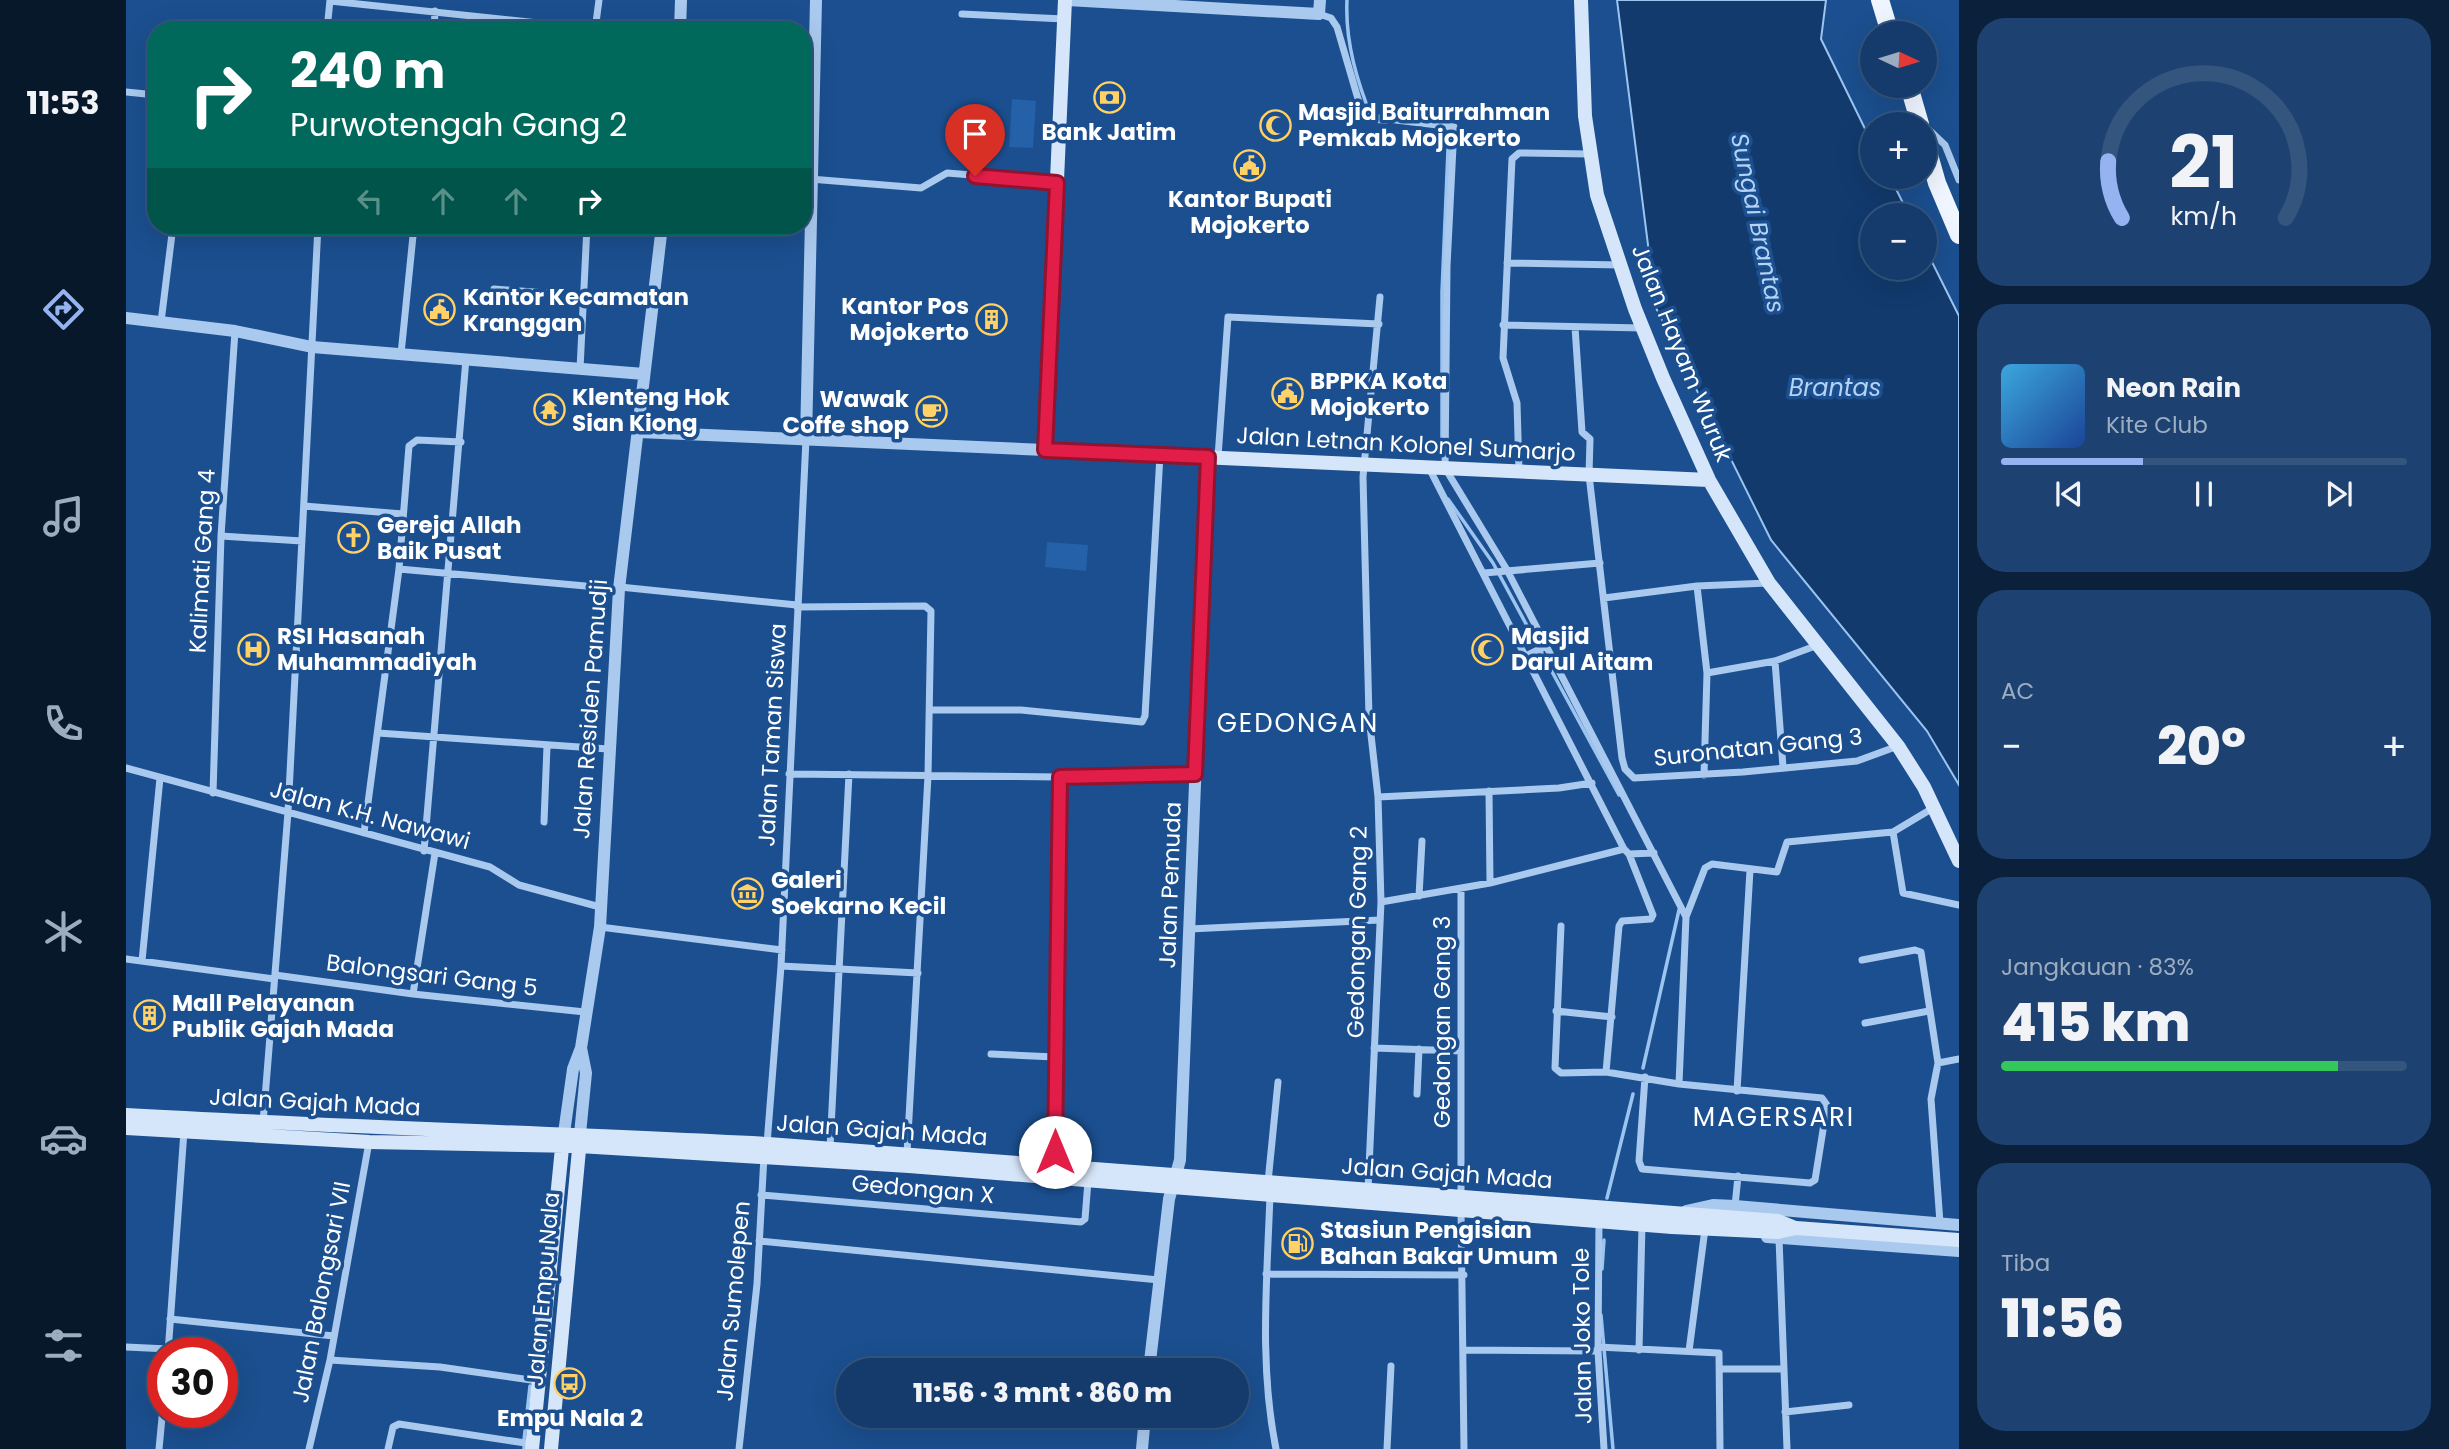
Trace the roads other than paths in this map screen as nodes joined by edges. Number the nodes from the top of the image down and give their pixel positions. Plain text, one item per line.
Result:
1 (330, 0) edge
2 (598, 0) edge
3 (681, 0) edge
4 (816, 0) edge
5 (1066, 0) edge
6 (1320, 0) edge
7 (1581, 0) edge
8 (1880, 0) edge
9 (1889, 0) edge
10 (435, 11) junction
11 (962, 14) dead end
12 (1325, 16) junction
13 (1064, 19) junction
14 (328, 21) edge
15 (434, 21) edge
16 (524, 21) edge
17 (596, 21) edge
18 (680, 21) edge
19 (1888, 21) edge
20 (1891, 21) edge
21 (126, 92) edge
22 (147, 95) edge
23 (812, 119) edge
24 (1937, 138) edge
25 (1584, 154) junction
26 (1958, 176) edge
27 (812, 179) edge
28 (1057, 183) junction
29 (1937, 183) edge
30 (172, 235) edge
31 (318, 235) edge
32 (413, 235) edge
33 (587, 235) edge
34 (661, 235) edge
35 (809, 235) edge
36 (1959, 236) edge
37 (1507, 263) junction
38 (1621, 265) junction
39 (494, 289) dead end
40 (585, 296) junction
41 (1380, 297) dead end
42 (126, 318) edge
43 (161, 322) junction
44 (1379, 324) junction
45 (1503, 325) junction
46 (1575, 327) junction
47 (1643, 327) junction
48 (235, 331) junction
49 (312, 347) junction
50 (401, 354) junction
51 (466, 359) junction
52 (580, 369) junction
53 (644, 374) junction
54 (639, 432) junction
55 (806, 439) junction
56 (461, 442) junction
57 (1045, 450) junction
58 (1160, 455) junction
59 (1213, 458) junction
60 (1445, 464) junction
61 (1365, 465) junction
62 (1519, 466) junction
63 (1428, 467) junction
64 (1589, 475) junction
65 (1709, 480) junction
66 (304, 506) junction
67 (403, 514) junction
68 (221, 536) junction
69 (302, 541) junction
70 (1600, 563) junction
71 (399, 569) junction
72 (1504, 570) junction
73 (448, 573) junction
74 (1487, 573) junction
75 (1769, 583) junction
76 (1697, 586) junction
77 (620, 588) junction
78 (1604, 598) junction
79 (797, 606) junction
80 (1819, 645) junction
81 (1542, 648) junction
82 (1526, 656) junction
83 (1775, 661) junction
84 (1707, 673) junction
85 (931, 710) junction
86 (378, 733) junction
87 (435, 737) junction
88 (547, 746) junction
89 (1898, 746) junction
90 (608, 749) junction
91 (1783, 767) junction
92 (126, 768) edge
93 (789, 774) junction
94 (849, 774) junction
95 (1195, 774) junction
96 (1703, 775) junction
97 (929, 776) junction
98 (1060, 777) junction
99 (160, 778) junction
100 (1592, 783) junction
101 (1489, 791) junction
102 (213, 793) junction
103 (1378, 797) junction
104 (1933, 808) junction
105 (288, 812) junction
106 (544, 822) dead end
107 (365, 832) junction
108 (1894, 832) junction
109 (1422, 841) dead end
110 (424, 851) junction
111 (1627, 851) junction
112 (435, 853) junction
113 (1654, 853) junction
114 (1959, 861) edge
115 (1751, 870) junction
116 (1490, 883) junction
117 (1461, 889) junction
118 (1419, 896) junction
119 (1381, 902) junction
120 (1959, 905) edge
121 (600, 907) junction
122 (1686, 917) junction
123 (1380, 920) junction
124 (1561, 926) dead end
125 (600, 927) junction
126 (1190, 929) junction
127 (782, 950) junction
128 (126, 959) edge
129 (1862, 960) dead end
130 (142, 961) junction
131 (781, 966) junction
132 (840, 969) junction
133 (918, 974) junction
134 (275, 977) junction
135 (412, 994) junction
136 (1556, 1011) junction
137 (1929, 1011) junction
138 (585, 1012) junction
139 (1612, 1017) junction
140 (1865, 1023) dead end
141 (581, 1048) junction
142 (1374, 1048) junction
143 (1419, 1049) junction
144 (1461, 1051) junction
145 (991, 1054) dead end
146 (1055, 1057) junction
147 (1959, 1059) edge
148 (1938, 1063) junction
149 (1606, 1072) junction
150 (1645, 1077) junction
151 (1278, 1082) dead end
152 (1679, 1084) junction
153 (1737, 1091) junction
154 (1417, 1094) dead end
155 (126, 1115) edge
156 (168, 1124) junction
157 (126, 1128) edge
158 (262, 1129) junction
159 (184, 1131) junction
160 (563, 1139) junction
161 (580, 1140) junction
162 (369, 1142) junction
163 (830, 1148) junction
164 (765, 1150) junction
165 (907, 1153) junction
166 (1054, 1167) junction
167 (1738, 1176) junction
168 (1088, 1181) junction
169 (1174, 1182) junction
170 (1269, 1185) junction
171 (1368, 1190) junction
172 (761, 1195) junction
173 (1461, 1204) junction
174 (1735, 1206) junction
175 (1674, 1220) junction
176 (1599, 1221) junction
177 (1940, 1223) junction
178 (1642, 1225) junction
179 (1959, 1225) edge
180 (1705, 1229) junction
181 (1779, 1238) junction
182 (1959, 1240) edge
183 (758, 1241) junction
184 (1959, 1251) edge
185 (1266, 1274) junction
186 (1464, 1275) junction
187 (1159, 1280) junction
188 (170, 1319) junction
189 (334, 1336) junction
190 (169, 1337) edge
191 (126, 1347) edge
192 (1601, 1348) junction
193 (147, 1349) edge
194 (1464, 1350) junction
195 (1639, 1350) junction
196 (1689, 1351) junction
197 (1150, 1358) edge
198 (330, 1360) junction
199 (1391, 1366) dead end
200 (1721, 1369) junction
201 (1783, 1369) junction
202 (538, 1381) junction
203 (1849, 1405) dead end
204 (1786, 1412) junction
205 (161, 1428) edge
206 (1144, 1428) edge
207 (530, 1445) edge
208 (159, 1449) edge
209 (309, 1449) edge
210 (388, 1449) edge
211 (551, 1449) edge
212 (739, 1449) edge
213 (1142, 1449) edge
214 (1276, 1449) edge
215 (1388, 1449) edge
216 (1464, 1449) edge
217 (1604, 1449) edge
218 (1720, 1449) edge
219 (1787, 1449) edge

1 - 10 street
1 - 14 street
2 - 17 street
3 - 18 street
4 - 23 street
5 - 12 street
5 - 13 main road
6 - 12 street
7 - 25 main road, Jalan Hayam Wuruk
8 - 19 main road
9 - 20 main road
10 - 15 street
10 - 16 street
11 - 13 street
12 - 60 street
13 - 28 main road
21 - 22 street
24 - 26 street
25 - 37 street
25 - 38 main road, Jalan Hayam Wuruk
27 - 28 street
28 - 57 main road
29 - 36 main road
30 - 43 street
31 - 49 street
32 - 50 street
33 - 40 street
34 - 53 street, Jalan Residen Pamudji
35 - 55 street
37 - 38 street
37 - 45 street
38 - 47 main road, Jalan Hayam Wuruk
39 - 40 street
40 - 52 street
41 - 44 street, Gedongan Gang 2
42 - 43 street
43 - 48 street
44 - 59 street
44 - 61 street, Gedongan Gang 2
45 - 46 street
45 - 62 street
46 - 47 street
46 - 64 street, Suronatan Gang 3
47 - 65 main road, Jalan Hayam Wuruk
48 - 49 street
48 - 68 street, Kalimati Gang 4
49 - 50 street
49 - 66 street
50 - 51 street
51 - 52 street
51 - 56 street
52 - 53 street
53 - 54 street, Jalan Residen Pamudji
54 - 55 street, Jalan Letnan Kolonel Sumarjo
54 - 77 street, Jalan Residen Pamudji
55 - 57 street, Jalan Letnan Kolonel Sumarjo
55 - 79 street, Jalan Taman Siswa
56 - 67 street
56 - 73 street
57 - 58 main road, Jalan Letnan Kolonel Sumarjo
58 - 59 main road, Jalan Letnan Kolonel Sumarjo
58 - 85 street
59 - 61 main road, Jalan Letnan Kolonel Sumarjo
59 - 95 street, Jalan Pemuda
60 - 62 main road, Jalan Letnan Kolonel Sumarjo
60 - 63 main road, Jalan Letnan Kolonel Sumarjo
60 - 72 street
61 - 63 main road, Jalan Letnan Kolonel Sumarjo
61 - 103 street, Gedongan Gang 2
62 - 64 main road, Jalan Letnan Kolonel Sumarjo
63 - 74 street
64 - 65 main road, Jalan Letnan Kolonel Sumarjo
64 - 70 street, Suronatan Gang 3
65 - 75 main road, Jalan Hayam Wuruk
66 - 67 street
66 - 69 street
67 - 71 street
68 - 69 street
68 - 102 street, Kalimati Gang 4
69 - 105 street
70 - 72 street
70 - 78 street, Suronatan Gang 3
71 - 73 street
71 - 86 street
72 - 74 street
72 - 81 street
73 - 77 street
73 - 87 street
74 - 82 street
75 - 76 street
75 - 80 main road, Jalan Hayam Wuruk
76 - 78 street
76 - 84 street
77 - 79 street
77 - 90 street, Jalan Residen Pamudji
78 - 96 street, Suronatan Gang 3
79 - 85 street
79 - 93 street, Jalan Taman Siswa
80 - 83 street
80 - 89 main road, Jalan Hayam Wuruk
81 - 82 street
81 - 113 street
82 - 100 street
83 - 84 street
83 - 91 street
84 - 96 street
85 - 97 street
86 - 87 street
86 - 107 street
87 - 88 street
87 - 110 street
88 - 90 street
88 - 106 street
89 - 91 street, Suronatan Gang 3
89 - 104 main road, Jalan Hayam Wuruk
90 - 121 street, Jalan Residen Pamudji
91 - 96 street, Suronatan Gang 3
92 - 99 street, Jalan K.H. Nawawi
93 - 94 street
93 - 127 street, Jalan Taman Siswa
94 - 97 street
94 - 132 street
95 - 98 street
95 - 126 street, Jalan Pemuda
97 - 98 street
97 - 133 street
98 - 146 street
99 - 102 street, Jalan K.H. Nawawi
99 - 130 street
100 - 101 street
100 - 111 street
101 - 103 street
101 - 116 street
102 - 105 street, Jalan K.H. Nawawi
103 - 119 street, Gedongan Gang 2
104 - 108 street
104 - 114 main road, Jalan Hayam Wuruk
105 - 107 street, Jalan K.H. Nawawi
105 - 134 street
107 - 110 street, Jalan K.H. Nawawi
108 - 115 street
108 - 120 street
109 - 118 street
110 - 112 street, Jalan K.H. Nawawi
111 - 113 street
111 - 116 street
111 - 139 street
112 - 121 street, Jalan K.H. Nawawi
112 - 135 street
113 - 122 street
115 - 122 street
115 - 153 street
116 - 117 street
117 - 118 street
117 - 144 street, Gedongan Gang 3
118 - 119 street
119 - 123 street, Gedongan Gang 2
121 - 125 street, Jalan Residen Pamudji
122 - 152 street
123 - 126 street
123 - 142 street, Gedongan Gang 2
124 - 136 street
125 - 127 street
125 - 138 street, Jalan Residen Pamudji
126 - 169 street, Jalan Pemuda
127 - 131 street, Jalan Taman Siswa
128 - 130 street, Balongsari Gang 5
129 - 137 street
130 - 134 street, Balongsari Gang 5
131 - 132 street
131 - 164 street, Jalan Taman Siswa
132 - 133 street
132 - 163 street
133 - 165 street
134 - 135 street, Balongsari Gang 5
134 - 158 street
135 - 138 street, Balongsari Gang 5
136 - 139 street
136 - 149 street
137 - 140 street
137 - 148 street
138 - 141 street, Jalan Residen Pamudji
139 - 149 street
141 - 160 street, Jalan Residen Pamudji
141 - 161 street, Jalan Residen Pamudji
142 - 143 street
142 - 171 street, Gedongan Gang 2
143 - 144 street
143 - 154 street
144 - 173 street, Gedongan Gang 3
145 - 146 street
146 - 166 street
147 - 148 street
148 - 177 street
149 - 150 street
150 - 152 street
150 - 167 street
151 - 170 street
152 - 153 street
153 - 167 street
155 - 156 main road, Jalan Gajah Mada
156 - 157 main road, Jalan Gajah Mada
156 - 158 main road, Jalan Gajah Mada
156 - 159 main road, Jalan Gajah Mada
158 - 159 main road, Jalan Gajah Mada
158 - 160 main road, Jalan Gajah Mada
158 - 162 main road, Jalan Gajah Mada
159 - 188 street
160 - 161 main road, Jalan Gajah Mada
160 - 162 main road, Jalan Gajah Mada
160 - 202 main road, Jalan Empu Nala
161 - 164 main road, Jalan Gajah Mada
161 - 211 main road, Jalan Empu Nala
162 - 189 street, Jalan Balongsari VII
163 - 164 main road, Jalan Gajah Mada
163 - 165 main road, Jalan Gajah Mada
164 - 168 main road, Jalan Gajah Mada
164 - 172 street, Jalan Sumolepen
165 - 166 main road, Jalan Gajah Mada
166 - 169 main road, Jalan Gajah Mada
167 - 174 street
168 - 169 main road, Jalan Gajah Mada
168 - 172 street, Gedongan X
169 - 170 main road, Jalan Gajah Mada
169 - 187 street, Jalan Pemuda
170 - 171 main road, Jalan Gajah Mada
170 - 173 main road, Jalan Gajah Mada
170 - 185 street
171 - 173 main road, Jalan Gajah Mada
172 - 183 street, Jalan Sumolepen
173 - 175 main road, Jalan Gajah Mada
173 - 176 main road, Jalan Gajah Mada
173 - 186 street, Gedongan Gang 3
174 - 175 street, Jalan Gajah Mada
174 - 177 street, Jalan Gajah Mada
175 - 178 main road, Jalan Gajah Mada
175 - 180 street, Jalan Gajah Mada
175 - 182 main road, Jalan Gajah Mada
176 - 178 main road, Jalan Gajah Mada
176 - 192 street, Jalan Joko Tole
177 - 179 street, Jalan Gajah Mada
178 - 195 street
180 - 181 street, Jalan Gajah Mada
180 - 196 street
181 - 184 street, Jalan Gajah Mada
181 - 201 street
183 - 187 street
183 - 212 street, Jalan Sumolepen
185 - 186 street
185 - 214 street
186 - 194 street, Gedongan Gang 3
187 - 197 street, Jalan Pemuda
188 - 189 street
188 - 190 street
189 - 198 street, Jalan Balongsari VII
191 - 193 street
192 - 194 street
192 - 195 street
192 - 217 street, Jalan Joko Tole
194 - 216 street, Gedongan Gang 3
195 - 196 street
196 - 200 street
198 - 202 street
198 - 209 street, Jalan Balongsari VII
199 - 215 street
200 - 201 street
200 - 218 street
201 - 204 street
202 - 207 main road, Jalan Empu Nala
203 - 204 street
204 - 219 street
205 - 208 street
206 - 213 street
207 - 210 street

